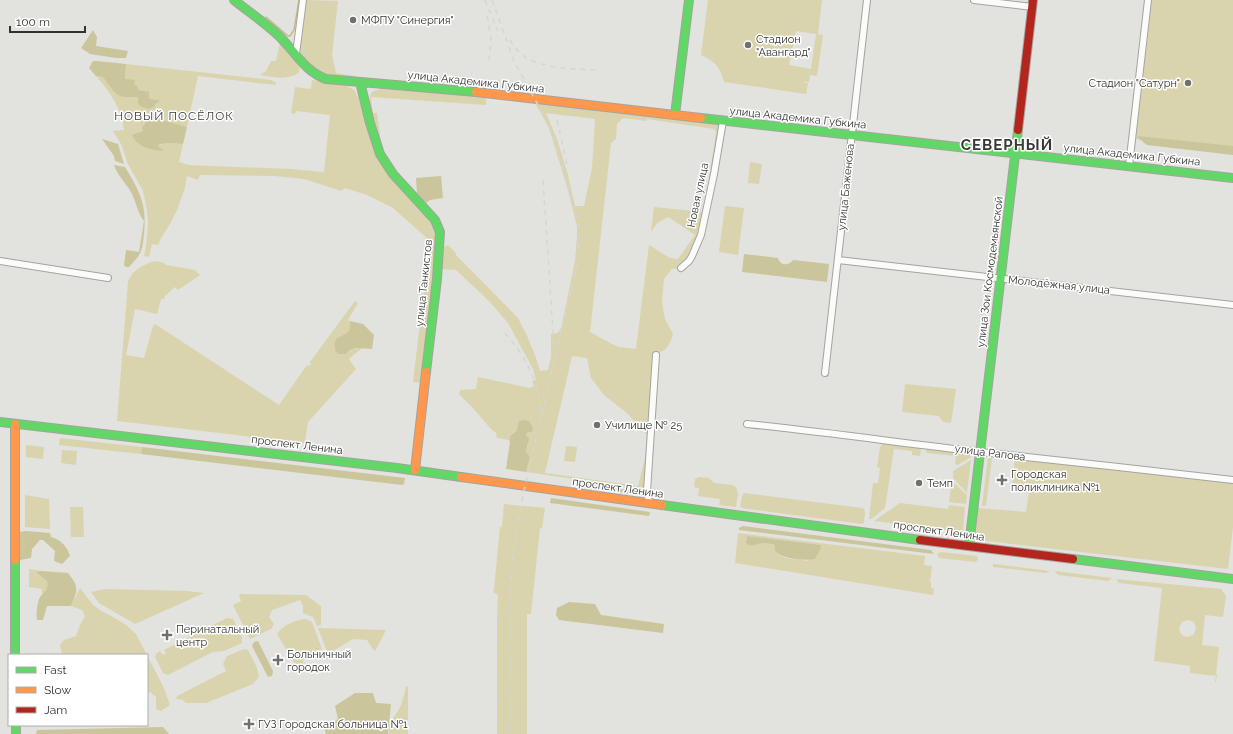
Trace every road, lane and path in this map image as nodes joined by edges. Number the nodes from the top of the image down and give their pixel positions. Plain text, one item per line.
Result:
1 (234, 0) edge
2 (303, 0) edge
3 (689, 0) edge
4 (867, 0) edge
5 (974, 0) edge
6 (1148, 0) edge
7 (1032, 4) edge
8 (296, 54) junction
9 (360, 82) junction
10 (674, 115) junction
11 (722, 121) junction
12 (852, 135) junction
13 (1015, 153) junction
14 (1129, 166) junction
15 (1233, 178) edge
16 (838, 260) junction
17 (0, 261) edge
18 (681, 268) dead end
19 (108, 278) dead end
20 (1001, 278) junction
21 (1233, 304) edge
22 (656, 355) dead end
23 (825, 373) dead end
24 (0, 422) edge
25 (15, 424) junction
26 (748, 424) dead end
27 (980, 452) junction
28 (415, 470) junction
29 (1233, 480) edge
30 (649, 503) junction
31 (969, 546) junction
32 (1233, 579) edge
33 (16, 654) edge

1 - 8 street
2 - 8 street
3 - 10 street
4 - 12 street, улица Баженова
5 - 7 street
6 - 14 street
7 - 13 street, улица Зои Космодемьянской
8 - 9 street
9 - 10 street, улица Академика Губкина
9 - 28 street, улица Танкистов
10 - 11 street, улица Академика Губкина
11 - 12 street, улица Академика Губкина
11 - 18 street, Новая улица
12 - 13 street, улица Академика Губкина
12 - 16 street, улица Баженова
13 - 14 street, улица Академика Губкина
13 - 20 street, улица Зои Космодемьянской
14 - 15 street, улица Академика Губкина
16 - 20 street, Молодёжная улица
16 - 23 street, улица Баженова
17 - 19 street
20 - 21 street, Молодёжная улица
20 - 27 street, улица Зои Космодемьянской
22 - 30 street
24 - 25 street, проспект Ленина
25 - 28 street, проспект Ленина
25 - 33 street
26 - 27 street, улица Рапова
27 - 29 street, улица Рапова
27 - 31 street, улица Зои Космодемьянской
28 - 30 street, проспект Ленина
30 - 31 street, проспект Ленина
31 - 32 street, проспект Ленина

